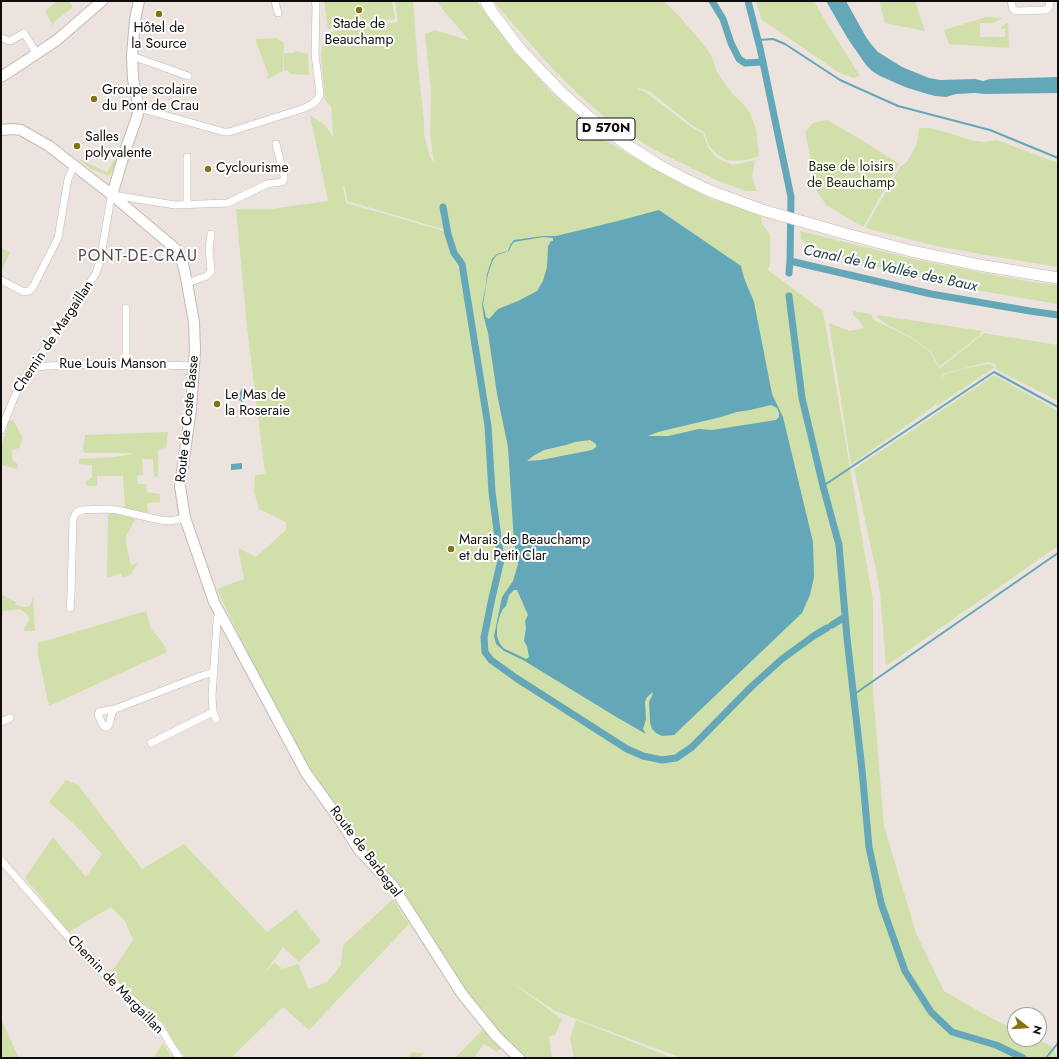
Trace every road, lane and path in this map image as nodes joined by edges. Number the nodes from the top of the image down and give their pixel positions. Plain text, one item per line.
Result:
1 (102, 1) edge
2 (139, 1) edge
3 (275, 1) edge
4 (316, 1) edge
5 (486, 1) edge
6 (1011, 1) edge
7 (1050, 1) edge
8 (278, 14) dead end
9 (1, 38) edge
10 (37, 54) junction
11 (132, 56) junction
12 (188, 76) dead end
13 (1, 77) edge
14 (139, 109) junction
15 (1, 130) edge
16 (276, 144) dead end
17 (187, 157) dead end
18 (74, 165) junction
19 (117, 180) junction
20 (95, 182) junction
21 (112, 195) junction
22 (187, 205) junction
23 (211, 234) dead end
24 (1058, 278) edge
25 (1, 280) edge
26 (188, 283) junction
27 (126, 308) dead end
28 (126, 364) junction
29 (194, 366) junction
30 (32, 367) junction
31 (3, 417) edge
32 (1, 430) edge
33 (185, 518) junction
34 (70, 608) dead end
35 (220, 614) junction
36 (231, 633) joint
37 (213, 672) junction
38 (115, 709) dead end
39 (213, 712) junction
40 (10, 718) dead end
41 (216, 719) dead end
42 (1, 722) edge
43 (151, 743) dead end
44 (1, 860) edge
45 (179, 1058) edge
46 (519, 1058) edge

1 - 10 street
2 - 11 street
3 - 8 street
4 - 14 street
5 - 24 main road, D 570N
6 - 7 street
9 - 10 street
10 - 13 street
11 - 12 street
11 - 14 street
14 - 19 street
15 - 18 street, Route de Coste Basse
16 - 22 street
17 - 22 street
18 - 20 street, Route de Coste Basse
18 - 25 street
19 - 20 street
19 - 21 street
20 - 21 street, Route de Coste Basse
21 - 22 street
21 - 26 street, Route de Coste Basse
21 - 30 street, Chemin de Margaillan
23 - 26 street
26 - 29 street, Route de Coste Basse
27 - 28 street
28 - 29 street, Rue Louis Manson
28 - 30 street, Rue Louis Manson
29 - 33 street, Route de Coste Basse
30 - 31 street, Chemin de Margaillan
31 - 32 street, Chemin de Margaillan
33 - 34 street
33 - 35 street, Route de Coste Basse
35 - 36 street, Route de Coste Basse
35 - 37 street
36 - 46 street, Route de Barbegal
37 - 38 street
37 - 39 street
39 - 41 street
39 - 43 street
40 - 42 street
44 - 45 street, Chemin de Margaillan

